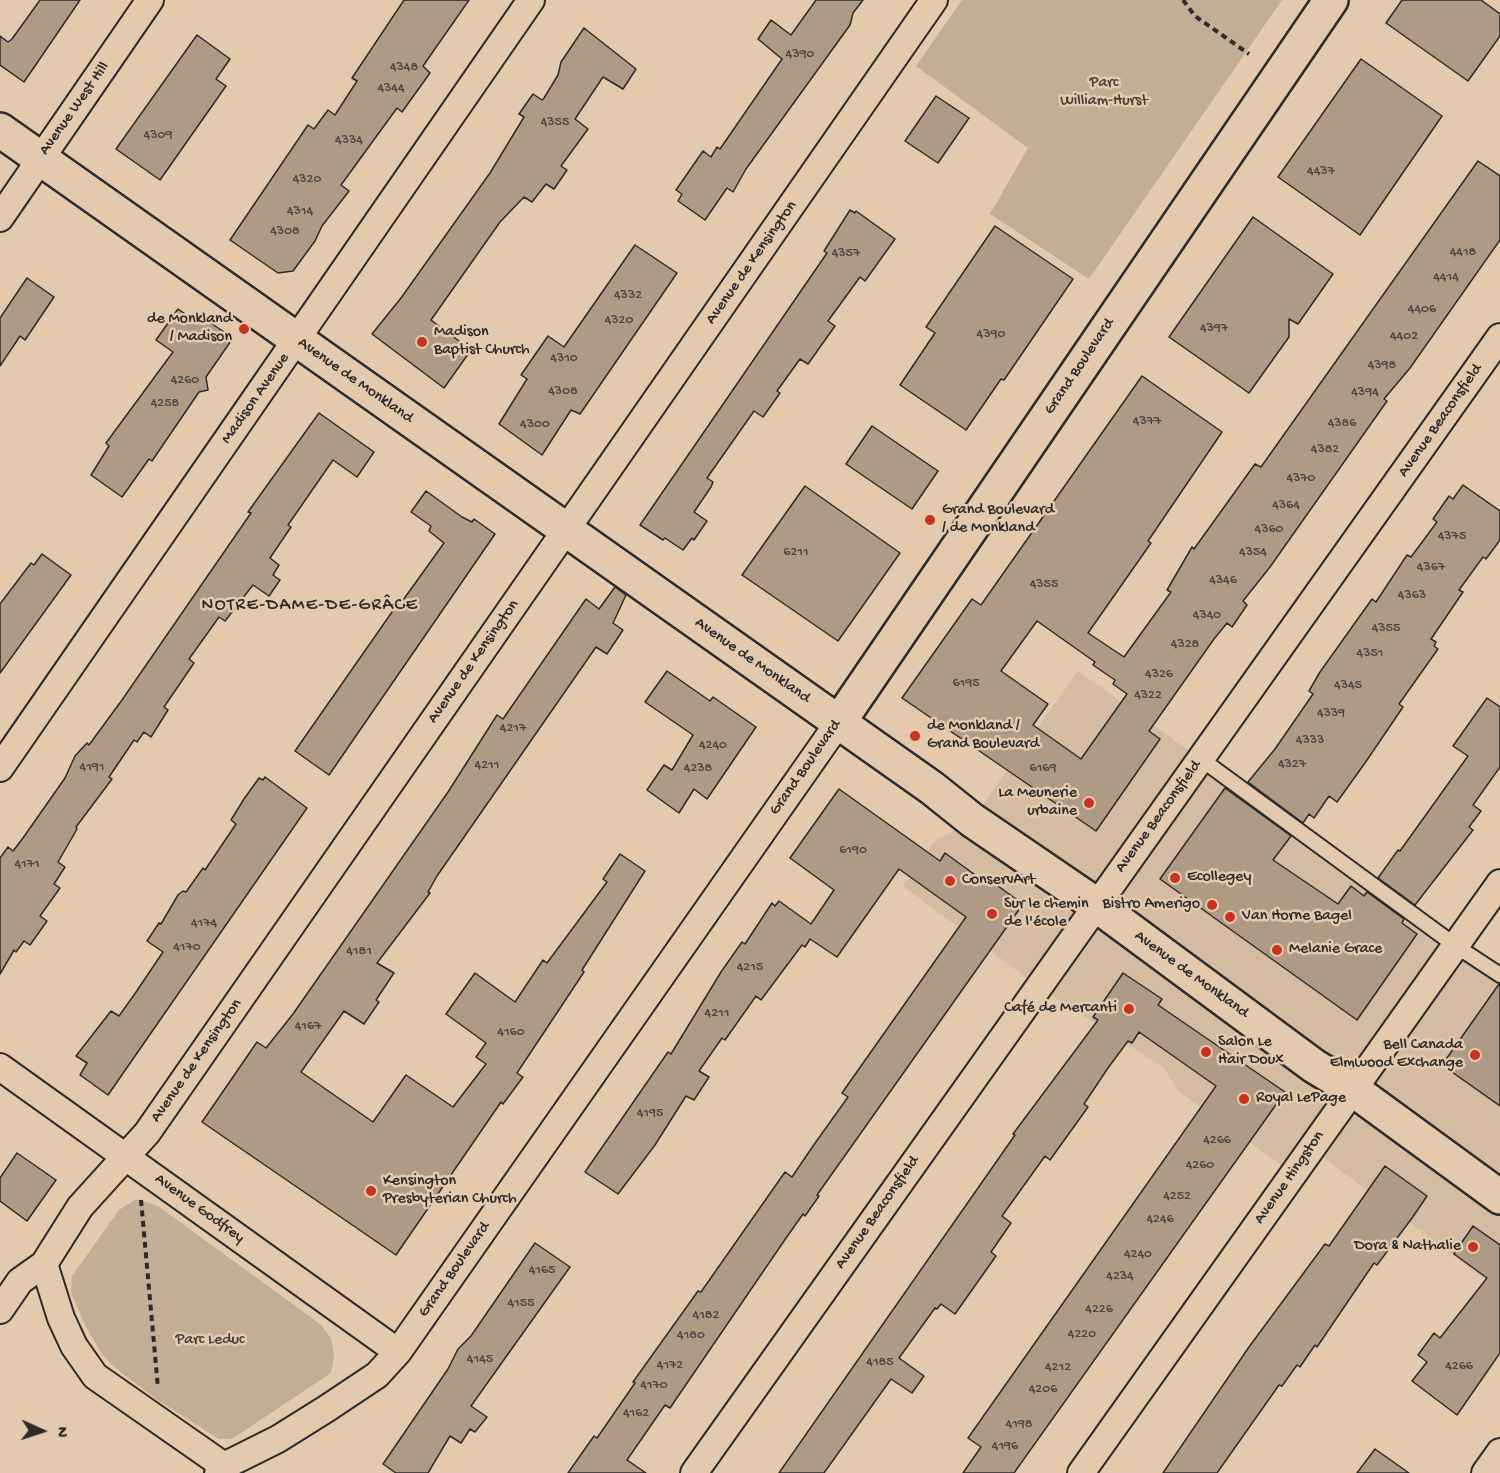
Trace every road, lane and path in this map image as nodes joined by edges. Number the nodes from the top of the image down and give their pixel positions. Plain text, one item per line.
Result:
1 (150, 0) edge
2 (531, 0) edge
3 (934, 0) edge
4 (1183, 0) edge
5 (1331, 0) edge
6 (1249, 54) dead end
7 (0, 130) edge
8 (40, 158) junction
9 (0, 218) edge
10 (1500, 337) edge
11 (296, 340) junction
12 (567, 529) junction
13 (839, 722) junction
14 (1201, 759) junction
15 (0, 768) edge
16 (1500, 883) edge
17 (1095, 904) junction
18 (1456, 946) junction
19 (1500, 975) edge
20 (0, 1068) edge
21 (1355, 1091) junction
22 (128, 1157) junction
23 (1500, 1197) edge
24 (141, 1200) dead end
25 (44, 1264) junction
26 (0, 1310) edge
27 (398, 1352) junction
28 (159, 1393) dead end
29 (1500, 1452) edge
30 (221, 1470) edge
31 (694, 1473) edge
32 (1081, 1473) edge
33 (1485, 1473) edge

1 - 8 street, Avenue West Hill
2 - 11 street, Madison Avenue
3 - 12 street, Avenue de Kensington
4 - 6 path
5 - 13 street, Grand Boulevard
7 - 8 street, Avenue de Monkland
8 - 9 street, Avenue West Hill
8 - 11 street, Avenue de Monkland
10 - 14 street, Avenue Beaconsfield
11 - 12 street, Avenue de Monkland
11 - 15 street, Madison Avenue
12 - 13 street, Avenue de Monkland
12 - 22 street, Avenue de Kensington
13 - 17 street, Avenue de Monkland
13 - 27 street, Grand Boulevard
14 - 17 street, Avenue Beaconsfield
14 - 18 lane
16 - 18 street, Avenue Hingston
17 - 21 street, Avenue de Monkland
17 - 31 street, Avenue Beaconsfield
18 - 19 lane
18 - 21 street, Avenue Hingston
20 - 22 street, Avenue Godfrey
21 - 23 street, Avenue de Monkland
21 - 32 street, Avenue Hingston
22 - 25 street, Avenue de Kensington
22 - 27 street, Avenue Godfrey
24 - 28 path
25 - 26 street, Avenue de Kensington
25 - 30 street
27 - 30 street, Grand Boulevard
29 - 33 street

